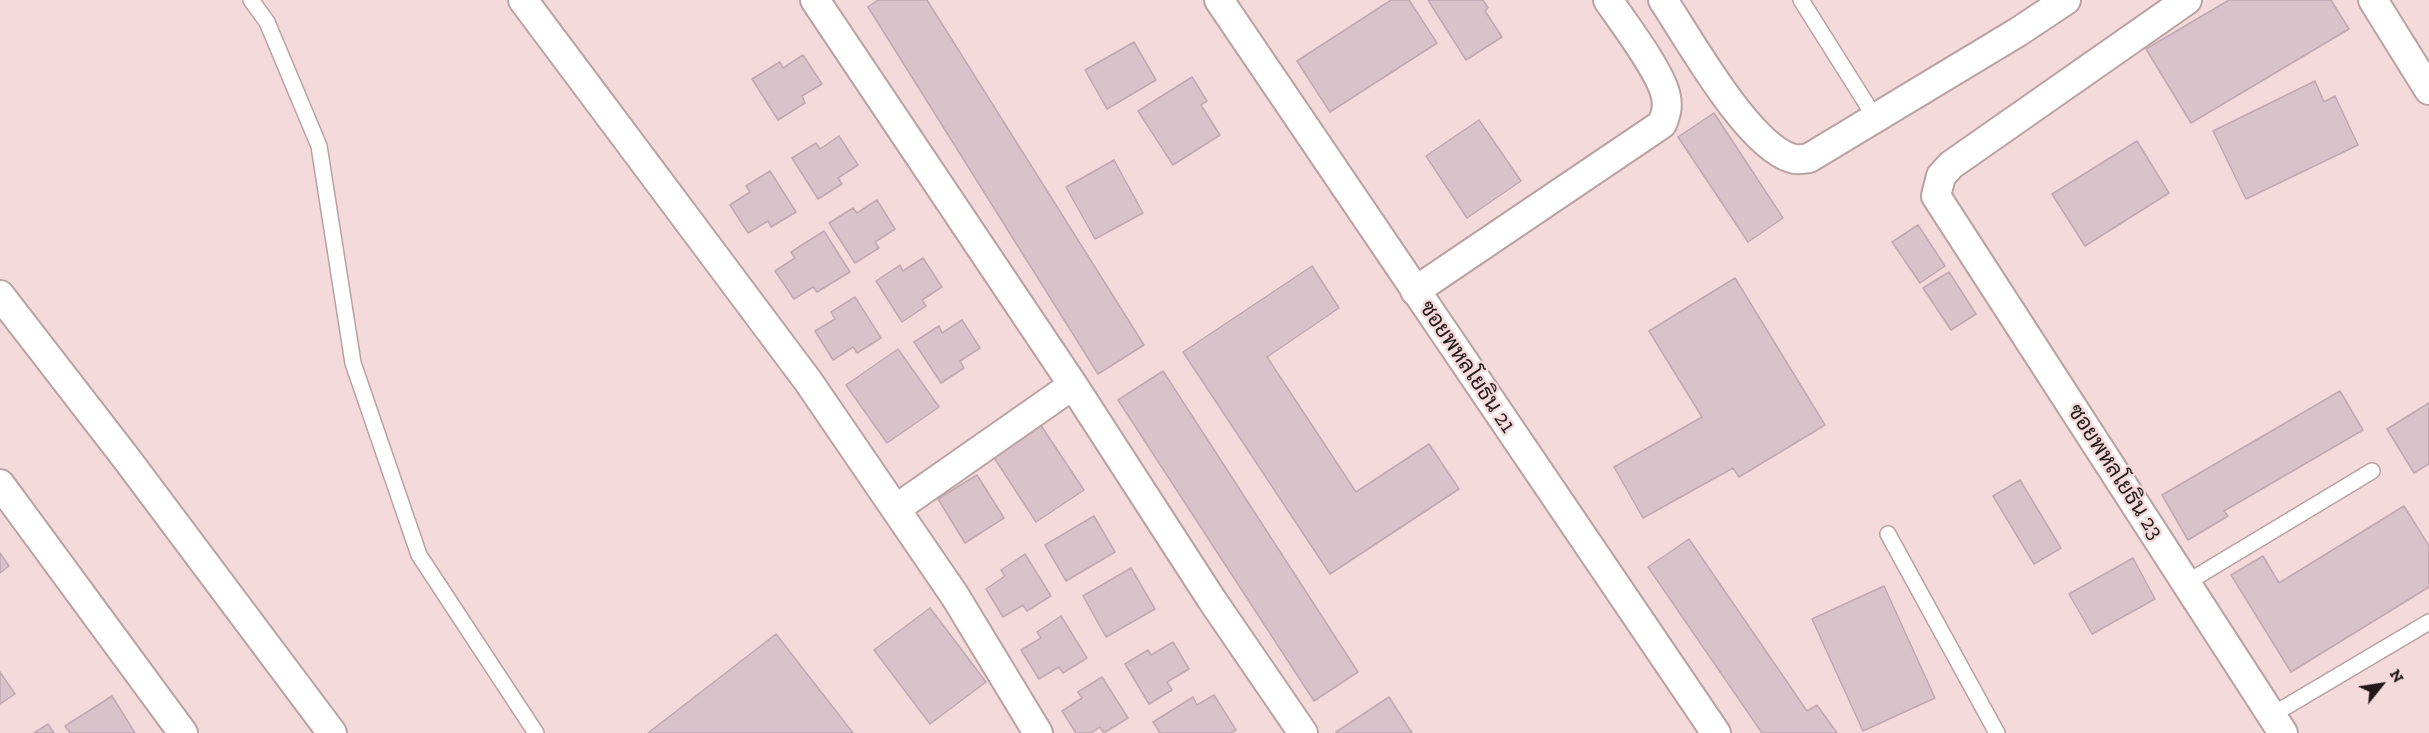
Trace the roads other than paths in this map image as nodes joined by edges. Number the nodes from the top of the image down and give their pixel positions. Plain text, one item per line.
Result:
1 (251, 0) edge
2 (524, 0) edge
3 (814, 0) edge
4 (1219, 0) edge
5 (1608, 0) edge
6 (1663, 0) edge
7 (1801, 0) edge
8 (2066, 0) edge
9 (2187, 0) edge
10 (2373, 0) edge
11 (2429, 90) edge
12 (1876, 118) junction
13 (1415, 291) junction
14 (0, 295) edge
15 (1074, 385) junction
16 (2372, 471) dead end
17 (0, 484) edge
18 (897, 508) junction
19 (1888, 534) dead end
20 (2186, 583) junction
21 (2429, 622) edge
22 (2277, 724) edge
23 (183, 733) edge
24 (332, 733) edge
25 (536, 733) edge
26 (1038, 733) edge
27 (1303, 733) edge
28 (1716, 733) edge
29 (1997, 733) edge

1 - 25 lane
2 - 18 street
3 - 15 street
4 - 13 street, ซอยพหลโยธิน 21
5 - 13 street
6 - 12 street
7 - 12 lane
8 - 12 street
9 - 20 street, ซอยพหลโยธิน 23
10 - 11 street
13 - 28 street, ซอยพหลโยธิน 21
14 - 24 street
15 - 18 street
15 - 27 street
16 - 20 lane
17 - 23 street
18 - 26 street
19 - 29 lane
20 - 22 street, ซอยพหลโยธิน 23
21 - 22 lane

